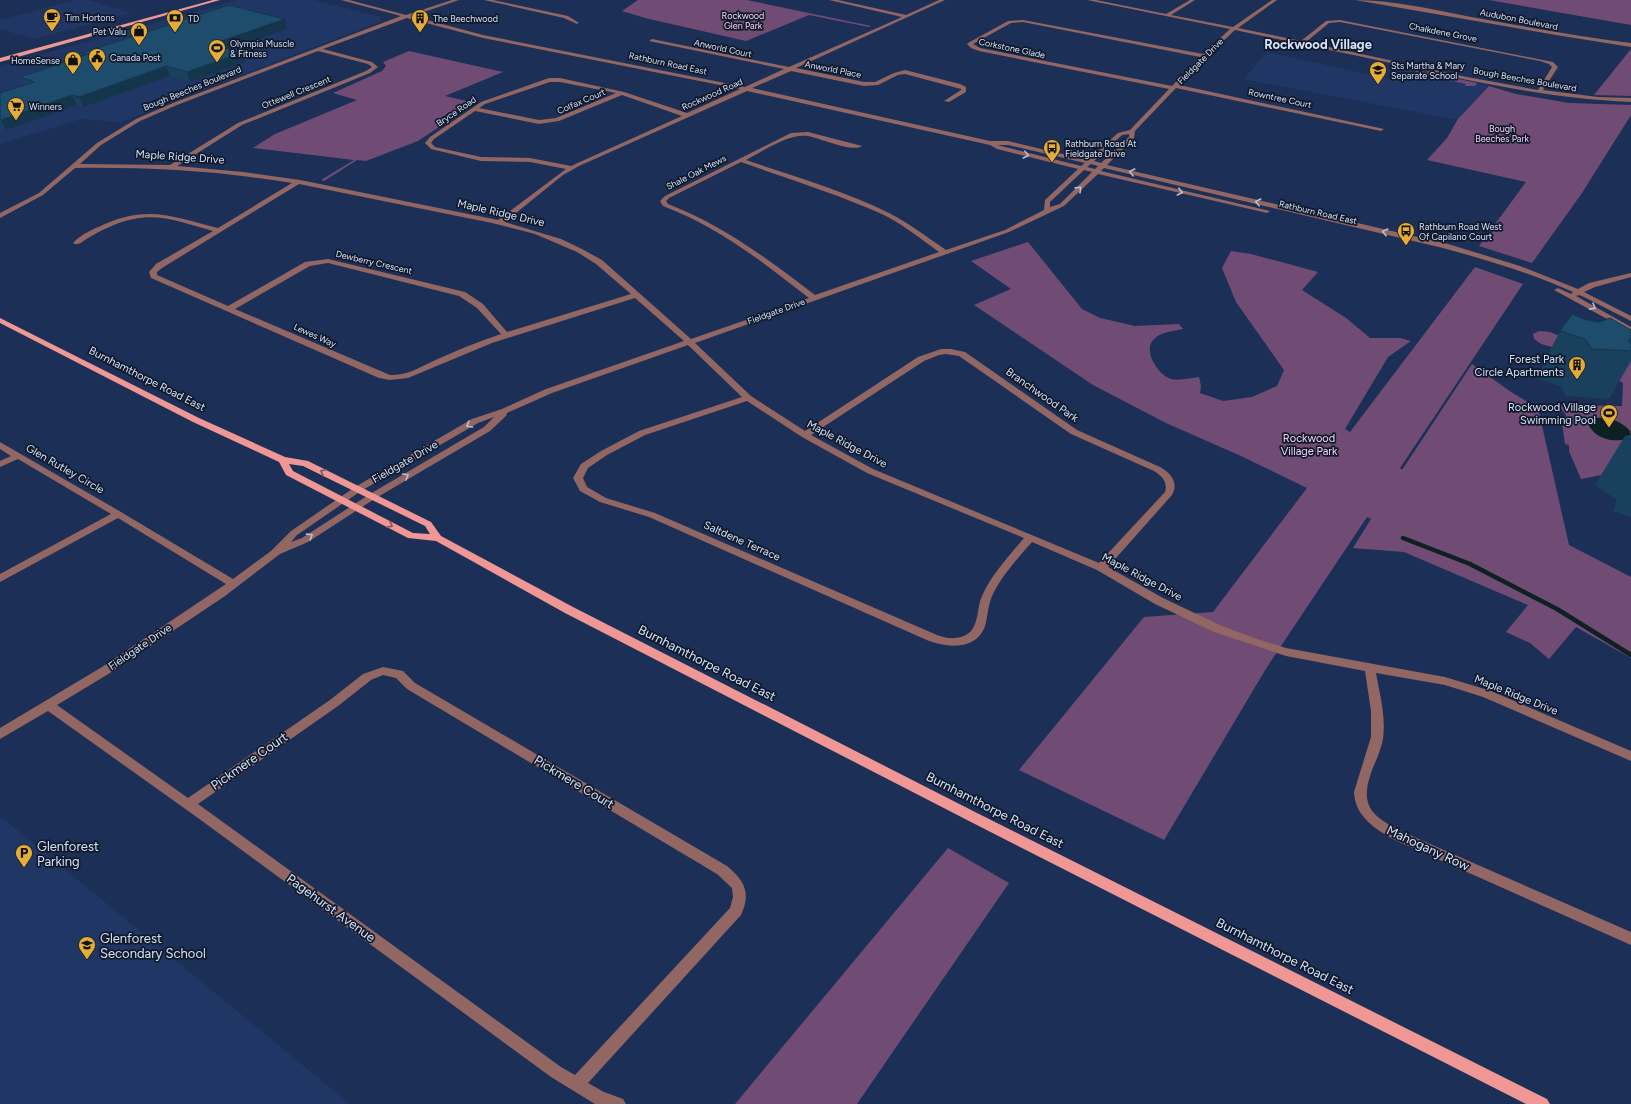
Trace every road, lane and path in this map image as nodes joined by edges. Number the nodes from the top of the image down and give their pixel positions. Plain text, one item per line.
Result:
1 (198, 0) edge
2 (218, 0) edge
3 (344, 0) edge
4 (457, 0) edge
5 (486, 0) edge
6 (831, 0) edge
7 (943, 0) edge
8 (1089, 0) edge
9 (1193, 0) edge
10 (1275, 0) edge
11 (1357, 0) edge
12 (1390, 2) edge
13 (1167, 15) junction
14 (407, 16) junction
15 (906, 16) junction
16 (577, 23) dead end
17 (1234, 28) junction
18 (652, 41) dead end
19 (1302, 43) junction
20 (1631, 45) edge
21 (318, 49) junction
22 (0, 55) edge
23 (1204, 56) junction
24 (0, 60) edge
25 (791, 69) junction
26 (1174, 87) junction
27 (746, 89) junction
28 (1539, 92) junction
29 (622, 93) junction
30 (1631, 100) edge
31 (947, 101) dead end
32 (475, 109) junction
33 (686, 115) junction
34 (1381, 129) dead end
35 (1132, 131) junction
36 (990, 143) junction
37 (859, 146) dead end
38 (740, 160) junction
39 (1090, 162) junction
40 (1103, 165) junction
41 (74, 166) junction
42 (174, 166) junction
43 (573, 168) junction
44 (1082, 169) junction
45 (1096, 172) junction
46 (298, 182) junction
47 (1047, 211) junction
48 (0, 216) edge
49 (499, 223) junction
50 (219, 230) junction
51 (77, 243) dead end
52 (945, 253) junction
53 (1631, 275) edge
54 (1579, 292) junction
55 (636, 295) junction
56 (1572, 296) junction
57 (814, 298) junction
58 (230, 308) junction
59 (1631, 319) edge
60 (0, 320) edge
61 (1631, 330) edge
62 (506, 335) junction
63 (690, 342) junction
64 (748, 398) junction
65 (505, 411) junction
66 (805, 436) junction
67 (0, 445) edge
68 (18, 456) junction
69 (283, 460) junction
70 (0, 464) edge
71 (358, 489) junction
72 (372, 496) junction
73 (342, 500) junction
74 (355, 507) junction
75 (118, 514) junction
76 (1030, 537) junction
77 (438, 538) junction
78 (275, 553) junction
79 (1101, 568) junction
80 (0, 578) edge
81 (233, 584) junction
82 (1370, 668) junction
83 (48, 705) junction
84 (0, 734) edge
85 (1631, 756) edge
86 (189, 804) junction
87 (1631, 939) edge
88 (576, 1085) junction
89 (618, 1104) edge
90 (1542, 1104) edge

1 - 22 main road
2 - 24 main road
3 - 14 street, Rathburn Road East
4 - 14 street, Bough Beeches Boulevard
5 - 16 street
6 - 15 street
7 - 15 street, Rockwood Road
8 - 13 street, Bough Beeches Boulevard
9 - 13 street
10 - 17 street, Fieldgate Drive
11 - 12 street, Audubon Boulevard
12 - 20 street, Audubon Boulevard
13 - 17 street, Bough Beeches Boulevard
14 - 21 street, Bough Beeches Boulevard
14 - 27 street, Rathburn Road East
15 - 25 street, Rockwood Road
17 - 19 street, Bough Beeches Boulevard
17 - 23 street, Fieldgate Drive
18 - 25 street, Anworld Court
19 - 28 street, Bough Beeches Boulevard
19 - 28 street, Chalkdene Grove
21 - 41 street, Bough Beeches Boulevard
21 - 42 street, Ottewell Crescent
23 - 26 street, Fieldgate Drive
23 - 26 street, Corkstone Glade
25 - 27 street, Rockwood Road
25 - 31 street, Anworld Place
26 - 34 street, Rowntree Court
26 - 35 street, Fieldgate Drive
27 - 33 street, Rockwood Road
27 - 36 street, Rathburn Road East
28 - 30 street, Bough Beeches Boulevard
29 - 32 street, Colfax Court
29 - 32 street, Bryce Road
29 - 33 street, Bryce Road
32 - 43 street, Bryce Road
33 - 43 street, Rockwood Road
35 - 39 street, Fieldgate Drive
35 - 40 street, Fieldgate Drive
36 - 39 street, Rathburn Road East
36 -> 44 street, Rathburn Road East
37 - 38 street
38 - 52 street, Shale Oak Mews
38 - 57 street, Shale Oak Mews
39 - 40 street, Rathburn Road East
39 - 44 street, Fieldgate Drive
40 - 45 street, Fieldgate Drive
54 -> 40 street, Rathburn Road East
41 - 42 street, Maple Ridge Drive
41 - 48 street, Bough Beeches Boulevard
42 - 46 street, Maple Ridge Drive
43 - 49 street, Rockwood Road
44 - 45 street, Rathburn Road East
44 - 47 street, Fieldgate Drive
47 -> 45 street, Fieldgate Drive
45 -> 56 street, Rathburn Road East
46 - 49 street, Maple Ridge Drive
46 - 50 street, Lewes Way
47 - 52 street, Fieldgate Drive
49 - 55 street, Maple Ridge Drive
50 - 51 street
50 - 58 street, Lewes Way
52 - 57 street, Fieldgate Drive
53 - 54 street
54 - 56 street
54 - 59 street, Rathburn Road East
55 - 62 street, Lewes Way
55 - 63 street, Maple Ridge Drive
56 -> 61 street, Rathburn Road East
57 - 63 street, Fieldgate Drive
58 - 62 street, Lewes Way
58 - 62 street, Dewberry Crescent
60 - 69 main road, Burnhamthorpe Road East
63 - 64 street, Maple Ridge Drive
63 - 65 street, Fieldgate Drive
64 - 66 street, Maple Ridge Drive
64 - 76 street, Saltdene Terrace
65 -> 71 street, Fieldgate Drive
72 -> 65 street, Fieldgate Drive
66 - 76 street, Maple Ridge Drive
66 - 79 street, Branchwood Park
67 - 68 street, Glen Rutley Circle
68 - 70 street
68 - 75 street, Glen Rutley Circle
71 -> 69 main road, Burnhamthorpe Road East
69 - 73 main road, Burnhamthorpe Road East
71 - 72 main road, Burnhamthorpe Road East
71 - 73 street, Fieldgate Drive
72 - 74 street, Fieldgate Drive
72 - 77 main road, Burnhamthorpe Road East
73 - 74 main road, Burnhamthorpe Road East
73 - 78 street, Fieldgate Drive
74 -> 77 main road, Burnhamthorpe Road East
78 -> 74 street, Fieldgate Drive
75 - 80 street
75 - 81 street, Glen Rutley Circle
76 - 79 street, Maple Ridge Drive
77 - 90 main road, Burnhamthorpe Road East
78 - 81 street, Fieldgate Drive
79 - 82 street, Maple Ridge Drive
81 - 83 street, Fieldgate Drive
82 - 85 street, Maple Ridge Drive
82 - 87 street, Mahogany Row
83 - 84 street, Fieldgate Drive
83 - 86 street, Pagehurst Avenue
86 - 88 street, Pagehurst Avenue
86 - 88 street, Pickmere Court
88 - 89 street, Pagehurst Avenue

